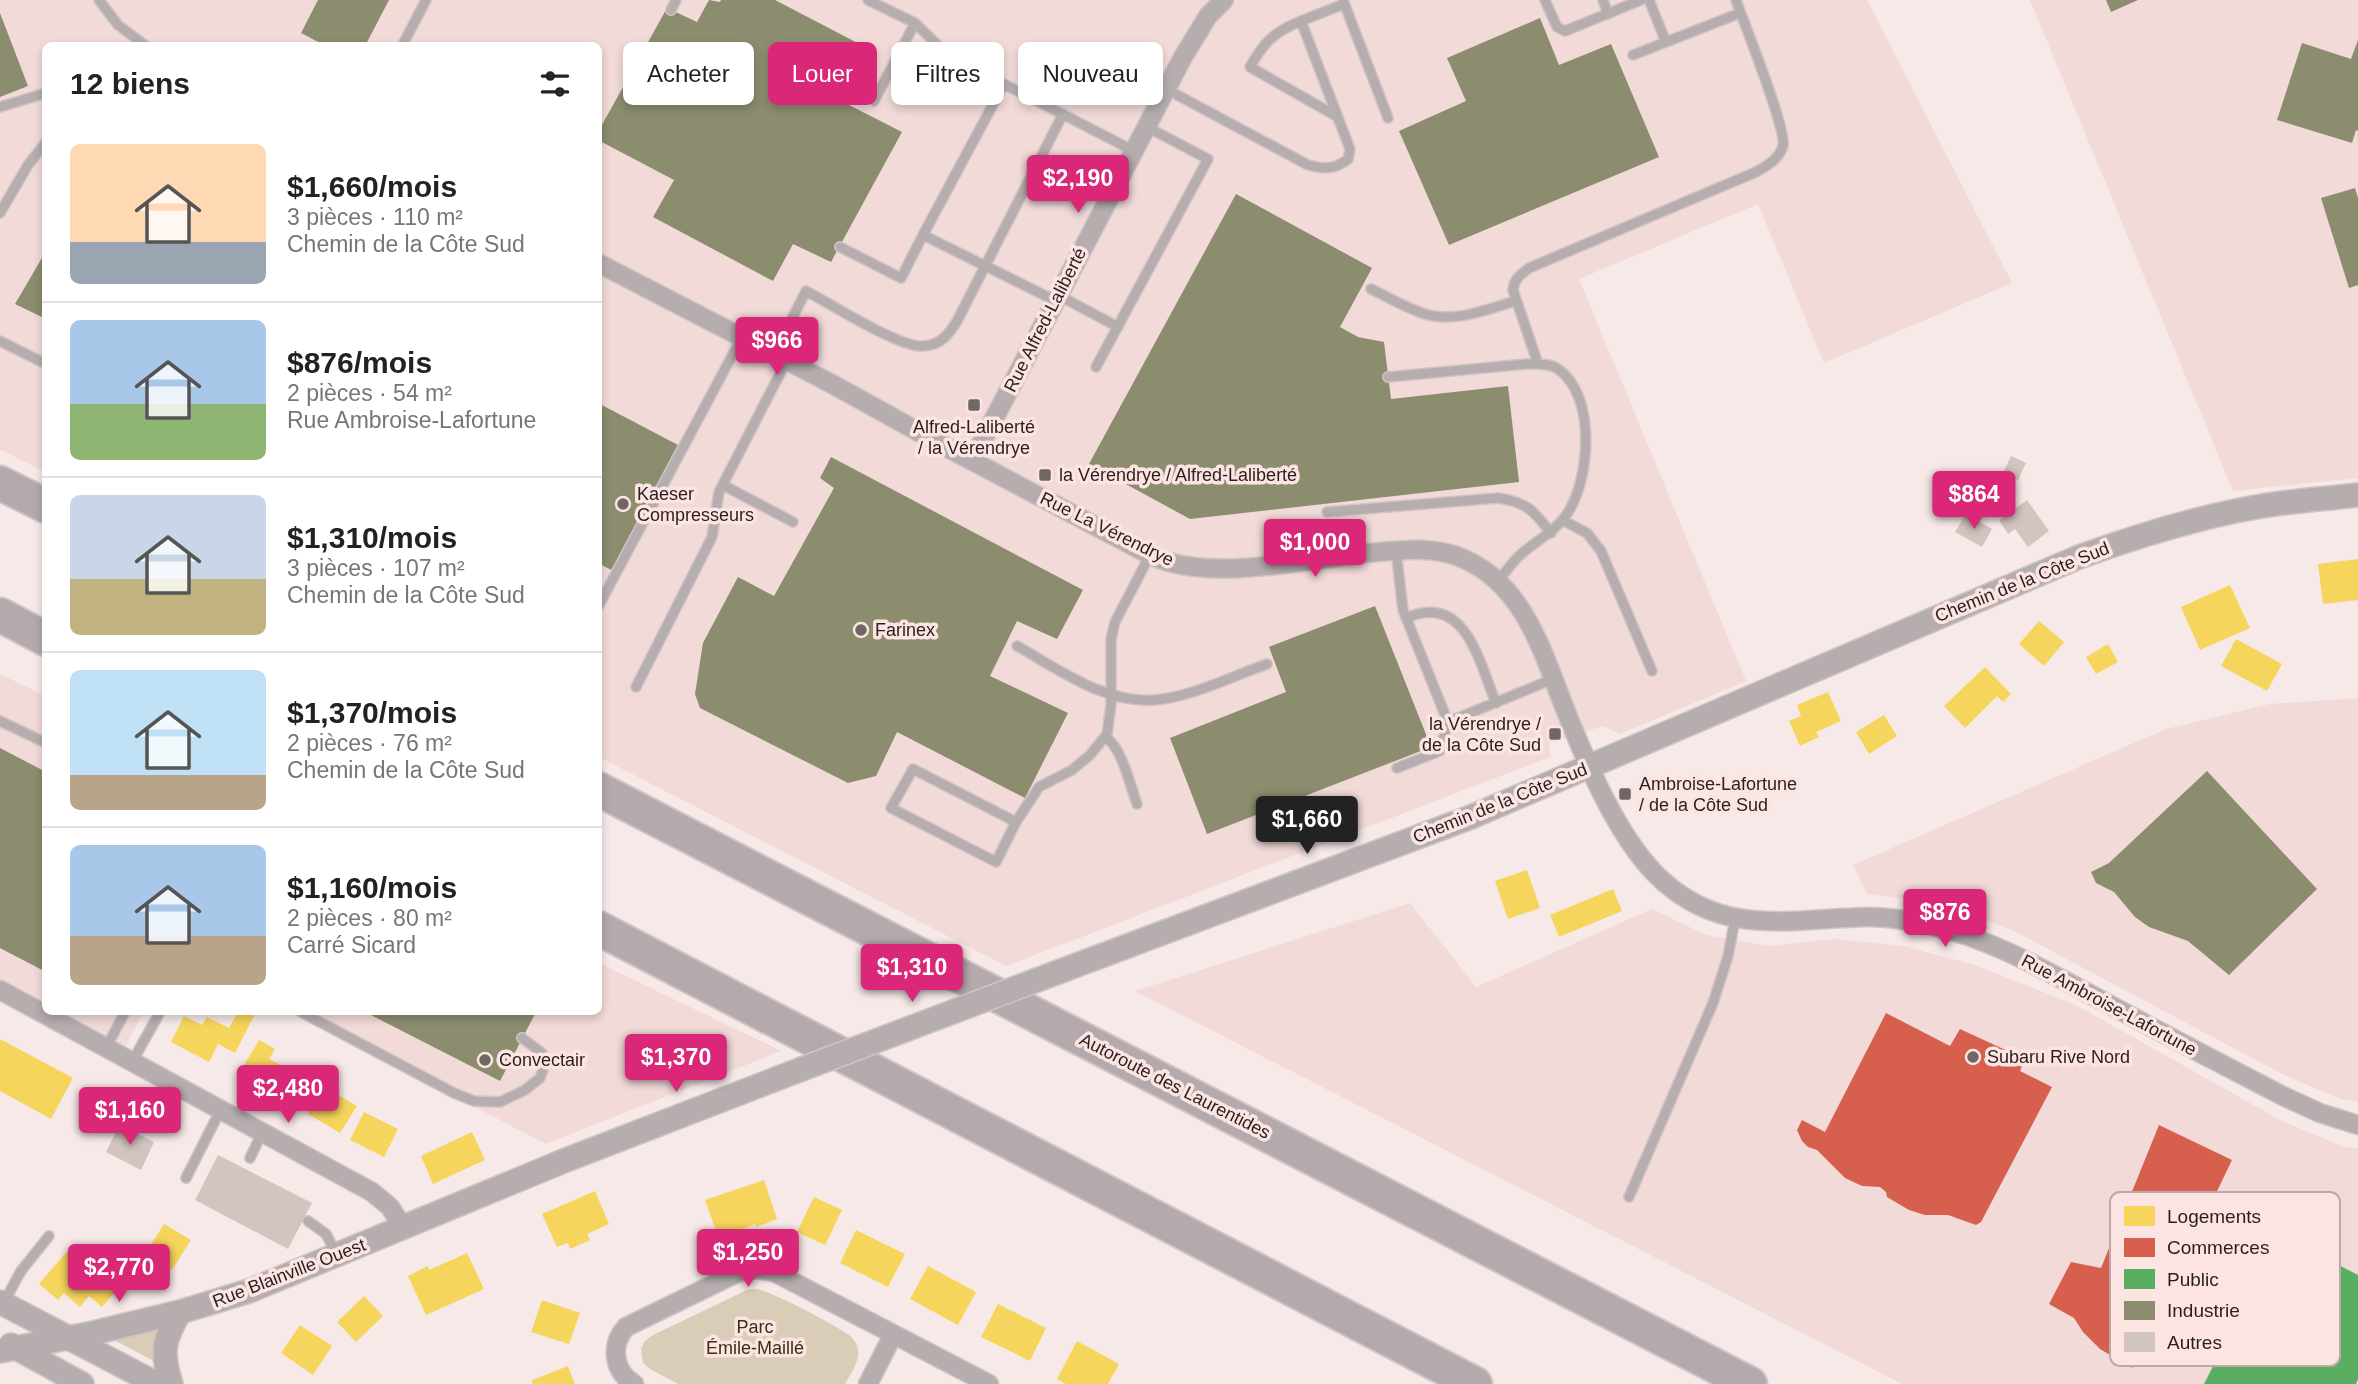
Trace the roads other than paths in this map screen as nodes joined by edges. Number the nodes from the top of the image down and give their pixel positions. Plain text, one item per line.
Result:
1 (99, 0) edge
2 (426, 0) edge
3 (676, 0) edge
4 (868, 0) edge
5 (1224, 0) edge
6 (1545, 0) edge
7 (1602, 0) edge
8 (1642, 0) edge
9 (1649, 0) edge
10 (1736, 0) edge
11 (1343, 2) edge
12 (671, 10) dead end
13 (1740, 13) junction
14 (1608, 14) junction
15 (1301, 20) junction
16 (915, 23) junction
17 (140, 42) edge
18 (404, 42) edge
19 (935, 42) edge
20 (1666, 42) junction
21 (1633, 55) dead end
22 (1004, 84) edge
23 (1166, 89) junction
24 (42, 94) edge
25 (877, 95) edge
26 (993, 105) edge
27 (0, 107) edge
28 (1063, 114) junction
29 (1338, 117) junction
30 (1388, 118) dead end
31 (1147, 127) junction
32 (42, 147) edge
33 (1134, 151) junction
34 (0, 213) edge
35 (923, 235) junction
36 (840, 247) dead end
37 (602, 265) edge
38 (985, 266) junction
39 (1371, 289) dead end
40 (1056, 298) junction
41 (1515, 302) junction
42 (1118, 327) junction
43 (742, 337) junction
44 (0, 341) edge
45 (780, 357) junction
46 (42, 362) edge
47 (1538, 364) junction
48 (1096, 367) dead end
49 (1388, 377) dead end
50 (972, 461) junction
51 (0, 482) edge
52 (723, 485) junction
53 (2358, 495) edge
54 (42, 504) edge
55 (1327, 512) dead end
56 (1562, 520) junction
57 (793, 522) dead end
58 (1551, 533) junction
59 (1396, 550) junction
60 (1150, 555) junction
61 (1498, 581) junction
62 (602, 593) edge
63 (0, 615) edge
64 (1406, 618) junction
65 (42, 637) edge
66 (1017, 646) dead end
67 (1267, 664) dead end
68 (1652, 671) dead end
69 (1553, 679) junction
70 (636, 687) dead end
71 (1111, 693) junction
72 (1496, 703) junction
73 (0, 721) edge
74 (1448, 722) junction
75 (1105, 737) junction
76 (42, 741) edge
77 (1591, 766) junction
78 (1397, 768) dead end
79 (602, 791) edge
80 (1137, 804) dead end
81 (1016, 822) junction
82 (1735, 919) junction
83 (602, 931) edge
84 (0, 990) edge
85 (42, 1013) edge
86 (46, 1015) edge
87 (124, 1015) edge
88 (158, 1015) edge
89 (307, 1015) edge
90 (523, 1038) dead end
91 (107, 1048) junction
92 (132, 1062) junction
93 (220, 1111) junction
94 (2358, 1125) edge
95 (262, 1133) junction
96 (250, 1158) dead end
97 (566, 1160) joint
98 (186, 1178) dead end
99 (1629, 1197) dead end
100 (308, 1222) dead end
101 (404, 1228) junction
102 (49, 1236) dead end
103 (337, 1256) junction
104 (1, 1305) edge
105 (180, 1312) junction
106 (893, 1335) junction
107 (66, 1336) junction
108 (6, 1346) edge
109 (82, 1384) edge
110 (157, 1384) edge
111 (172, 1384) edge
112 (635, 1384) edge
113 (868, 1384) edge
114 (989, 1384) edge
115 (1475, 1384) edge
116 (1750, 1384) edge

1 - 17 lane
2 - 18 lane
3 - 12 lane
4 - 16 lane
5 - 23 street, Rue Alfred-Laliberté
6 - 14 lane
7 - 14 lane
8 - 14 lane
9 - 20 lane
10 - 13 lane
11 - 15 lane
11 - 30 lane
13 - 20 lane
13 - 41 lane
15 - 29 lane
15 - 29 lane
16 - 19 lane
16 - 25 lane
20 - 21 lane
22 - 28 lane
23 - 29 lane
23 - 31 street, Rue Alfred-Laliberté
24 - 27 lane
26 - 35 lane
28 - 33 lane
28 - 38 lane
31 - 33 street, Rue Alfred-Laliberté
31 - 42 lane
32 - 34 lane
33 - 40 street, Rue Alfred-Laliberté
35 - 36 lane
35 - 38 lane
37 - 43 street, Rue La Vérendrye
38 - 40 lane
38 - 45 lane
39 - 41 lane
40 - 42 lane
40 - 50 street, Rue Alfred-Laliberté
41 - 47 lane
42 - 48 lane
43 - 45 street, Rue La Vérendrye
43 - 62 lane
44 - 46 lane
45 - 50 street, Rue La Vérendrye
45 - 52 lane
47 - 49 lane
47 - 56 lane
50 - 60 street, Rue La Vérendrye
51 - 54 highway
52 - 57 lane
52 - 70 lane
53 - 77 street, Chemin de la Côte Sud
55 - 58 lane
56 - 58 lane
56 - 68 lane
58 - 61 lane
59 - 60 street, Rue La Vérendrye
59 - 61 street, Rue La Vérendrye
59 - 64 lane
60 - 71 lane
61 - 69 street, Rue La Vérendrye
63 - 65 highway
64 - 72 lane
64 - 74 lane
66 - 71 lane
67 - 71 lane
69 - 72 lane
69 - 77 street, Rue La Vérendrye
71 - 75 lane
72 - 74 lane
73 - 76 lane
74 - 78 lane
75 - 80 lane
75 - 81 lane
77 - 82 street, Rue Ambroise-Lafortune
77 - 97 street, Chemin de la Côte Sud, bridge
79 - 116 highway, Autoroute des Laurentides
81 - 81 lane
82 - 94 street, Rue Ambroise-Lafortune
82 - 99 lane
83 - 115 highway
84 - 85 street
86 - 91 street
87 - 91 lane
88 - 92 lane
89 - 90 lane
91 - 92 street
92 - 93 street
93 - 95 street
93 - 98 lane
95 - 96 lane
95 - 101 street
97 - 101 street, Rue Blainville Ouest
100 - 103 lane
101 - 103 street, Rue Blainville Ouest
102 - 104 lane
103 - 105 street, Rue Blainville Ouest
104 - 107 street
105 - 107 street, Rue Blainville Ouest
105 - 111 street
106 - 112 street
106 - 113 street
106 - 114 street
107 - 108 street, Rue Blainville Ouest
107 - 110 street
108 - 109 street

